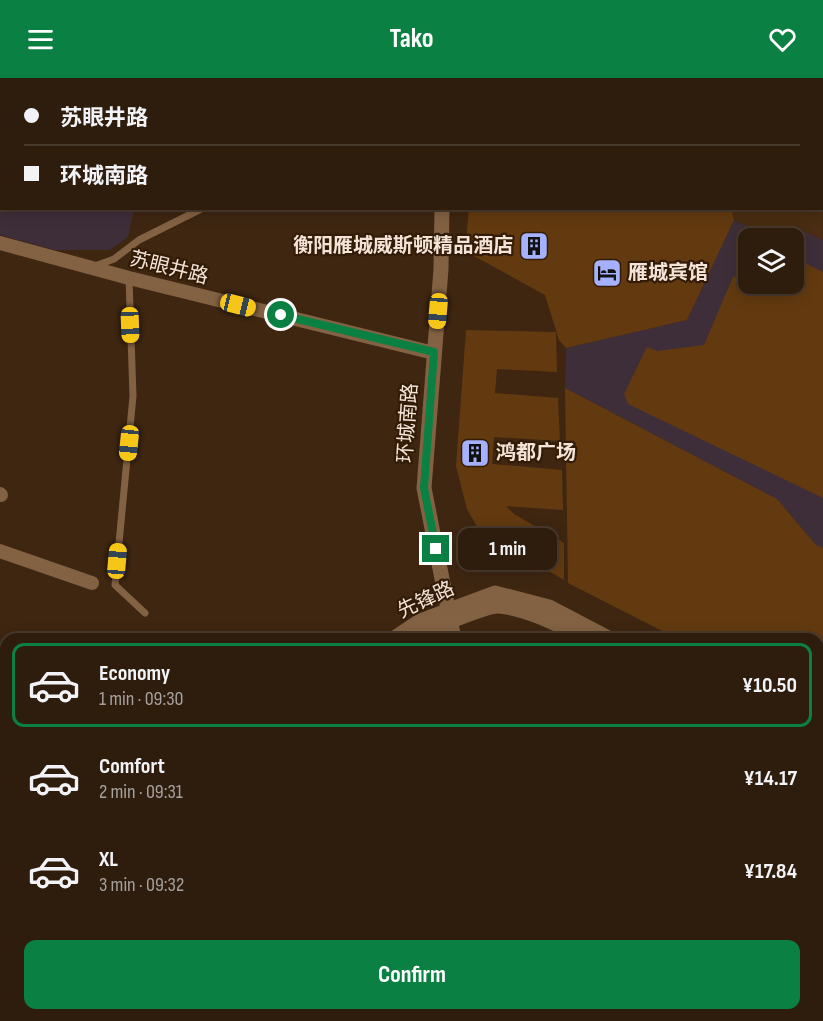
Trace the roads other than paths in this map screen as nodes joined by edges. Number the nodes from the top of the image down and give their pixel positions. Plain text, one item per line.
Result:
1 (199, 210) edge
2 (442, 210) edge
3 (0, 243) edge
4 (90, 268) junction
5 (129, 278) junction
6 (434, 352) junction
7 (0, 551) edge
8 (92, 583) dead end
9 (145, 613) dead end
10 (449, 616) junction
11 (402, 633) edge
12 (422, 633) edge
13 (452, 633) edge
14 (574, 633) edge
15 (599, 633) edge

1 - 4 lane
2 - 6 street, 环城南路
3 - 4 street, 苏眼井路
4 - 5 street, 苏眼井路
5 - 6 street, 苏眼井路
5 - 9 lane
6 - 10 street, 环城南路
7 - 8 street
10 - 11 street, 先锋路
10 - 12 street, 先锋路
10 - 13 street, 环城南路
10 - 14 street, 先锋路
10 - 15 street, 先锋路

